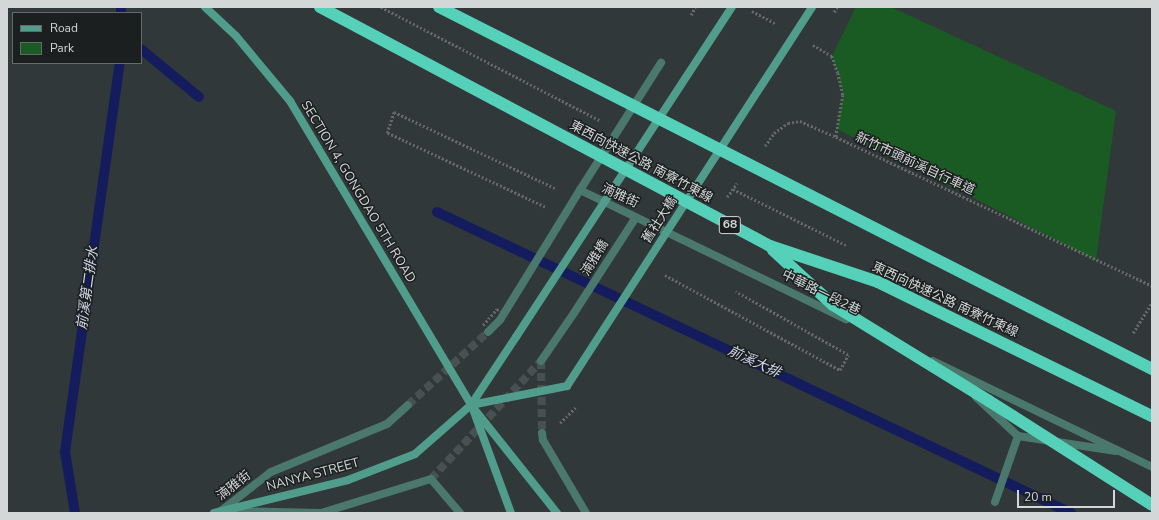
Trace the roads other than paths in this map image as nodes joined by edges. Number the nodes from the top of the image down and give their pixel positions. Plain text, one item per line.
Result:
1 (205, 7) edge
2 (320, 7) edge
3 (439, 7) edge
4 (732, 7) edge
5 (812, 7) edge
6 (661, 63) dead end
7 (580, 190) junction
8 (636, 217) junction
9 (693, 245) joint
10 (770, 246) junction
11 (488, 332) tunnel mouth
12 (541, 361) dead end
13 (938, 363) junction
14 (1152, 369) edge
15 (567, 386) joint
16 (408, 405) tunnel mouth
17 (471, 405) junction
18 (1152, 416) edge
19 (542, 433) tunnel mouth
20 (1018, 436) junction
21 (1124, 452) junction
22 (1152, 467) edge
23 (995, 502) dead end
24 (1152, 505) edge
25 (217, 512) edge
26 (460, 513) edge
27 (511, 513) edge
28 (557, 513) edge
29 (586, 513) edge

1 - 17 street, SECTION 4, GONGDAO 5TH ROAD
2 - 10 highway, 東西向快速公路 南寮竹東線 / 68, bridge
3 - 14 highway, bridge
4 - 17 street, NANYA STREET, bridge
5 - 15 street, 舊社大橋, bridge
6 - 7 street
7 - 8 street, 湳雅街
7 - 11 street
8 - 9 street, 湳雅街
8 - 12 street, 湳雅橋
9 - 13 street, 中華路一段2巷
10 - 18 highway, 東西向快速公路 南寮竹東線 / 68, bridge
10 - 24 highway, bridge
13 - 20 street, 中華路一段2巷
13 - 21 street, 中華路一段2巷
15 - 17 street, NANYA STREET
16 - 25 street, 湳雅街
17 - 25 street, NANYA STREET
17 - 27 street
17 - 28 street
19 - 29 street
20 - 21 street, 中華路一段2巷
20 - 23 street
21 - 22 street, 中華路一段2巷
25 - 26 street, 湳雅街

